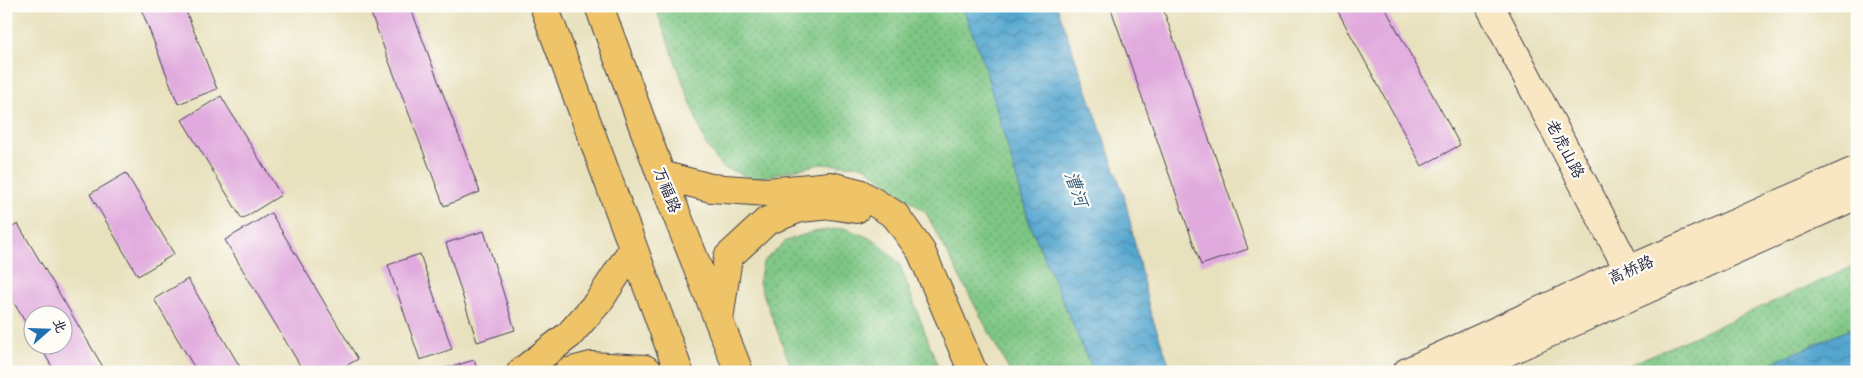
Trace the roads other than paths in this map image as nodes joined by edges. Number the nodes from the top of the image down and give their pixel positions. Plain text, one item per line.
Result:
1 (544, 6) edge
2 (599, 6) edge
3 (1490, 6) edge
4 (1857, 170) edge
5 (662, 175) junction
6 (1857, 195) edge
7 (633, 249) junction
8 (1635, 281) junction
9 (719, 320) junction
10 (521, 372) edge
11 (568, 372) edge
12 (650, 372) edge
13 (679, 372) edge
14 (739, 372) edge
15 (958, 372) edge
16 (973, 372) edge
17 (1407, 372) edge
18 (1462, 372) edge

1 - 7 main road
2 - 5 main road, 万福路
3 - 8 main road, 老虎山路
4 - 8 main road, 高桥路
5 - 9 main road, 万福路
5 - 16 main road
6 - 8 main road, 高桥路
7 - 10 main road
7 - 13 main road
8 - 17 main road, 高桥路
8 - 18 main road, 高桥路
9 - 14 main road, 万福路
9 - 15 main road
11 - 12 main road

